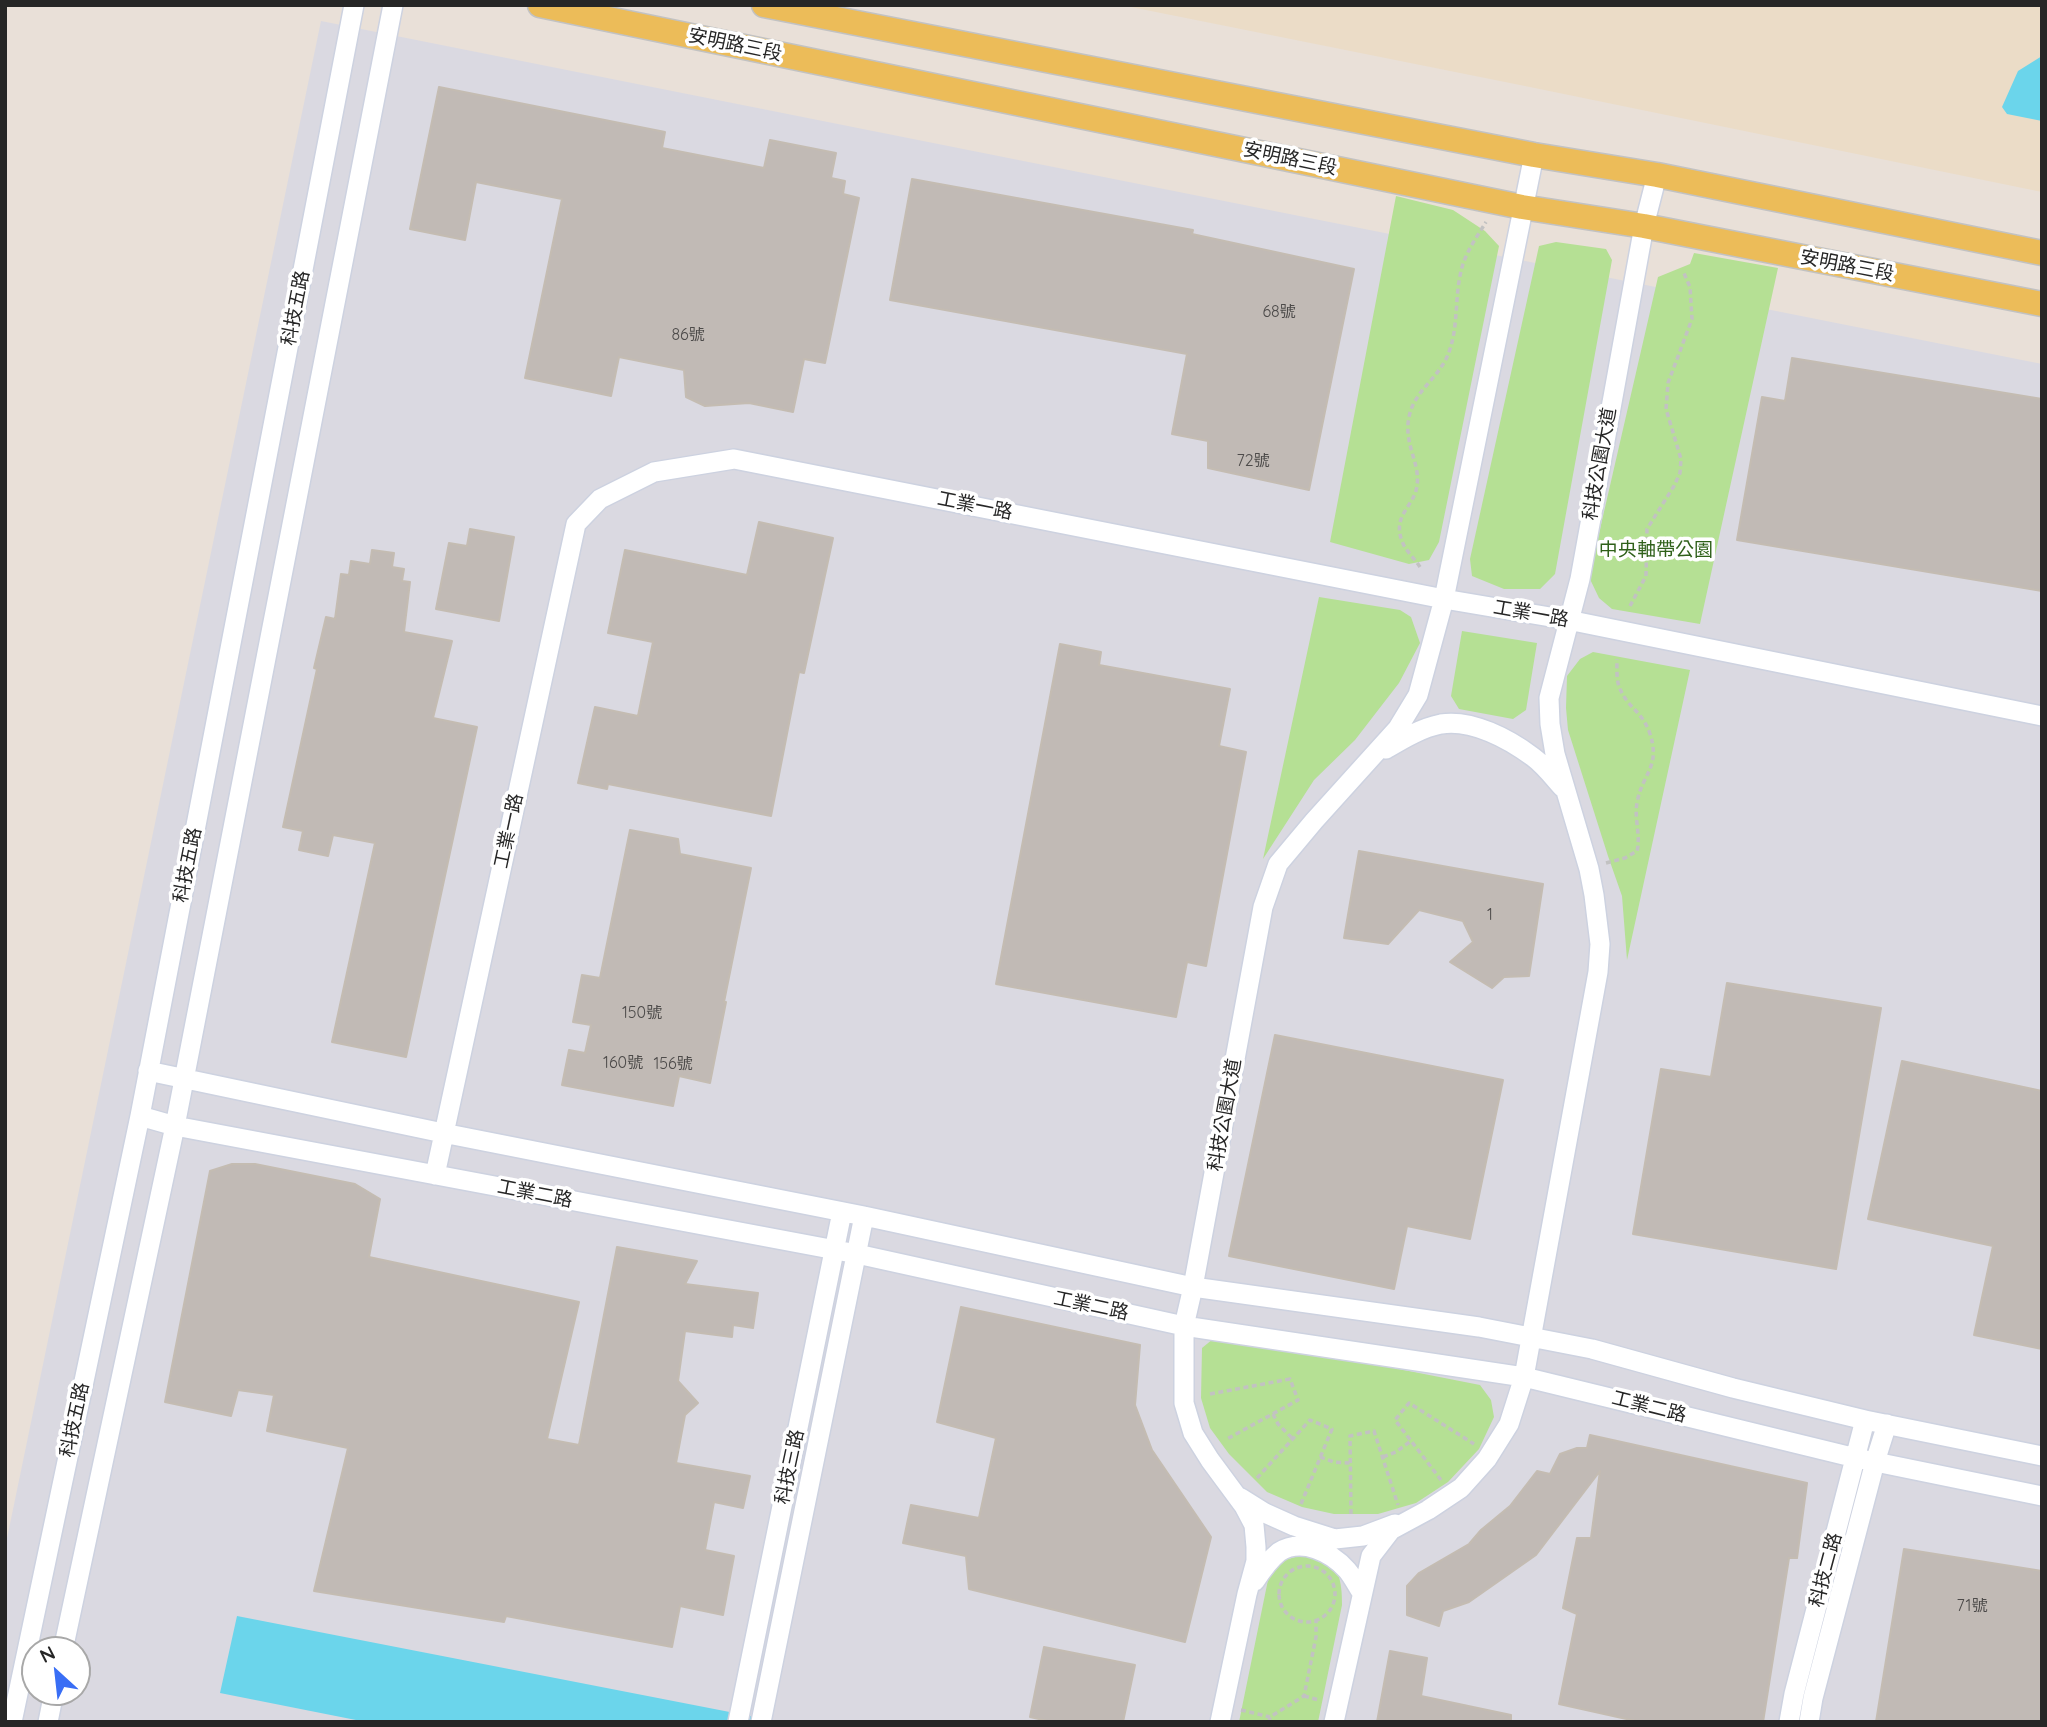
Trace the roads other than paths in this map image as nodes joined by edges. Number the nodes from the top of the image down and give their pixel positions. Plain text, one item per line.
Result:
1 (354, 5) edge
2 (393, 5) edge
3 (540, 5) edge
4 (764, 5) edge
5 (1534, 155) junction
6 (1657, 175) junction
7 (1522, 207) junction
8 (1644, 226) junction
9 (2042, 253) edge
10 (2042, 304) edge
11 (1444, 599) junction
12 (1568, 620) junction
13 (2042, 716) edge
14 (1374, 757) junction
15 (1566, 792) junction
16 (148, 1071) junction
17 (183, 1079) junction
18 (140, 1116) junction
19 (175, 1126) junction
20 (443, 1133) junction
21 (435, 1175) junction
22 (842, 1212) junction
23 (864, 1216) junction
24 (835, 1250) junction
25 (857, 1254) junction
26 (1193, 1287) junction
27 (1184, 1326) junction
28 (1531, 1338) junction
29 (1524, 1377) junction
30 (1865, 1420) junction
31 (1887, 1424) junction
32 (2042, 1456) edge
33 (1856, 1458) junction
34 (1875, 1462) junction
35 (1237, 1496) junction
36 (2042, 1496) edge
37 (1428, 1510) junction
38 (1362, 1593) junction
39 (1247, 1594) junction
40 (66, 1636) edge
41 (1222, 1714) edge
42 (12, 1722) edge
43 (738, 1722) edge
44 (761, 1722) edge
45 (1334, 1722) edge
46 (1789, 1722) edge
47 (1809, 1722) edge

1 - 16 street, 科技五路
2 - 17 street, 科技五路
3 - 7 main road, 安明路三段
4 - 5 main road
5 - 6 main road
5 - 7 street, 科技公園大道
6 - 8 street, 科技公園大道
6 - 9 main road
7 - 8 main road, 安明路三段
7 - 11 street, 科技公園大道
8 - 10 main road, 安明路三段
8 - 12 street, 科技公園大道
11 - 12 street, 工業一路
11 - 14 street, 科技公園大道
11 - 20 street, 工業一路
12 - 13 street, 工業一路
12 - 15 street, 科技公園大道
14 - 15 street, 科技公園大道
14 - 26 street, 科技公園大道
15 - 28 street, 科技公園大道
16 - 17 street, 工業二路
16 - 18 street, 科技五路
17 - 19 street, 科技五路
17 - 20 street, 工業二路
18 - 19 street, 工業二路
18 - 42 street, 科技五路
19 - 21 street, 工業二路
19 - 40 street, 科技五路
20 - 21 street, 工業一路
20 - 22 street, 工業二路
21 - 24 street, 工業二路
22 - 23 street, 工業二路
22 - 24 street, 科技三路
23 - 25 street, 科技三路
23 - 26 street, 工業二路
24 - 25 street, 工業二路
24 - 43 street, 科技三路
25 - 27 street, 工業二路
25 - 44 street, 科技三路
26 - 27 street, 科技公園大道
26 - 28 street, 工業二路
27 - 29 street, 工業二路
27 - 35 street, 科技公園大道
28 - 29 street, 科技公園大道
28 - 30 street, 工業二路
29 - 33 street, 工業二路
29 - 37 street, 科技公園大道
30 - 31 street, 工業二路
30 - 33 street, 科技二路
31 - 32 street, 工業二路
31 - 34 street, 科技二路
33 - 34 street, 工業二路
33 - 46 street, 科技二路
34 - 36 street, 工業二路
34 - 47 street, 科技二路
35 - 37 street, 科技公園大道
35 - 39 street, 科技公園大道
37 - 38 street, 科技公園大道
38 - 39 street, 科技公園大道
38 - 45 street, 科技公園大道
39 - 41 street, 科技公園大道

